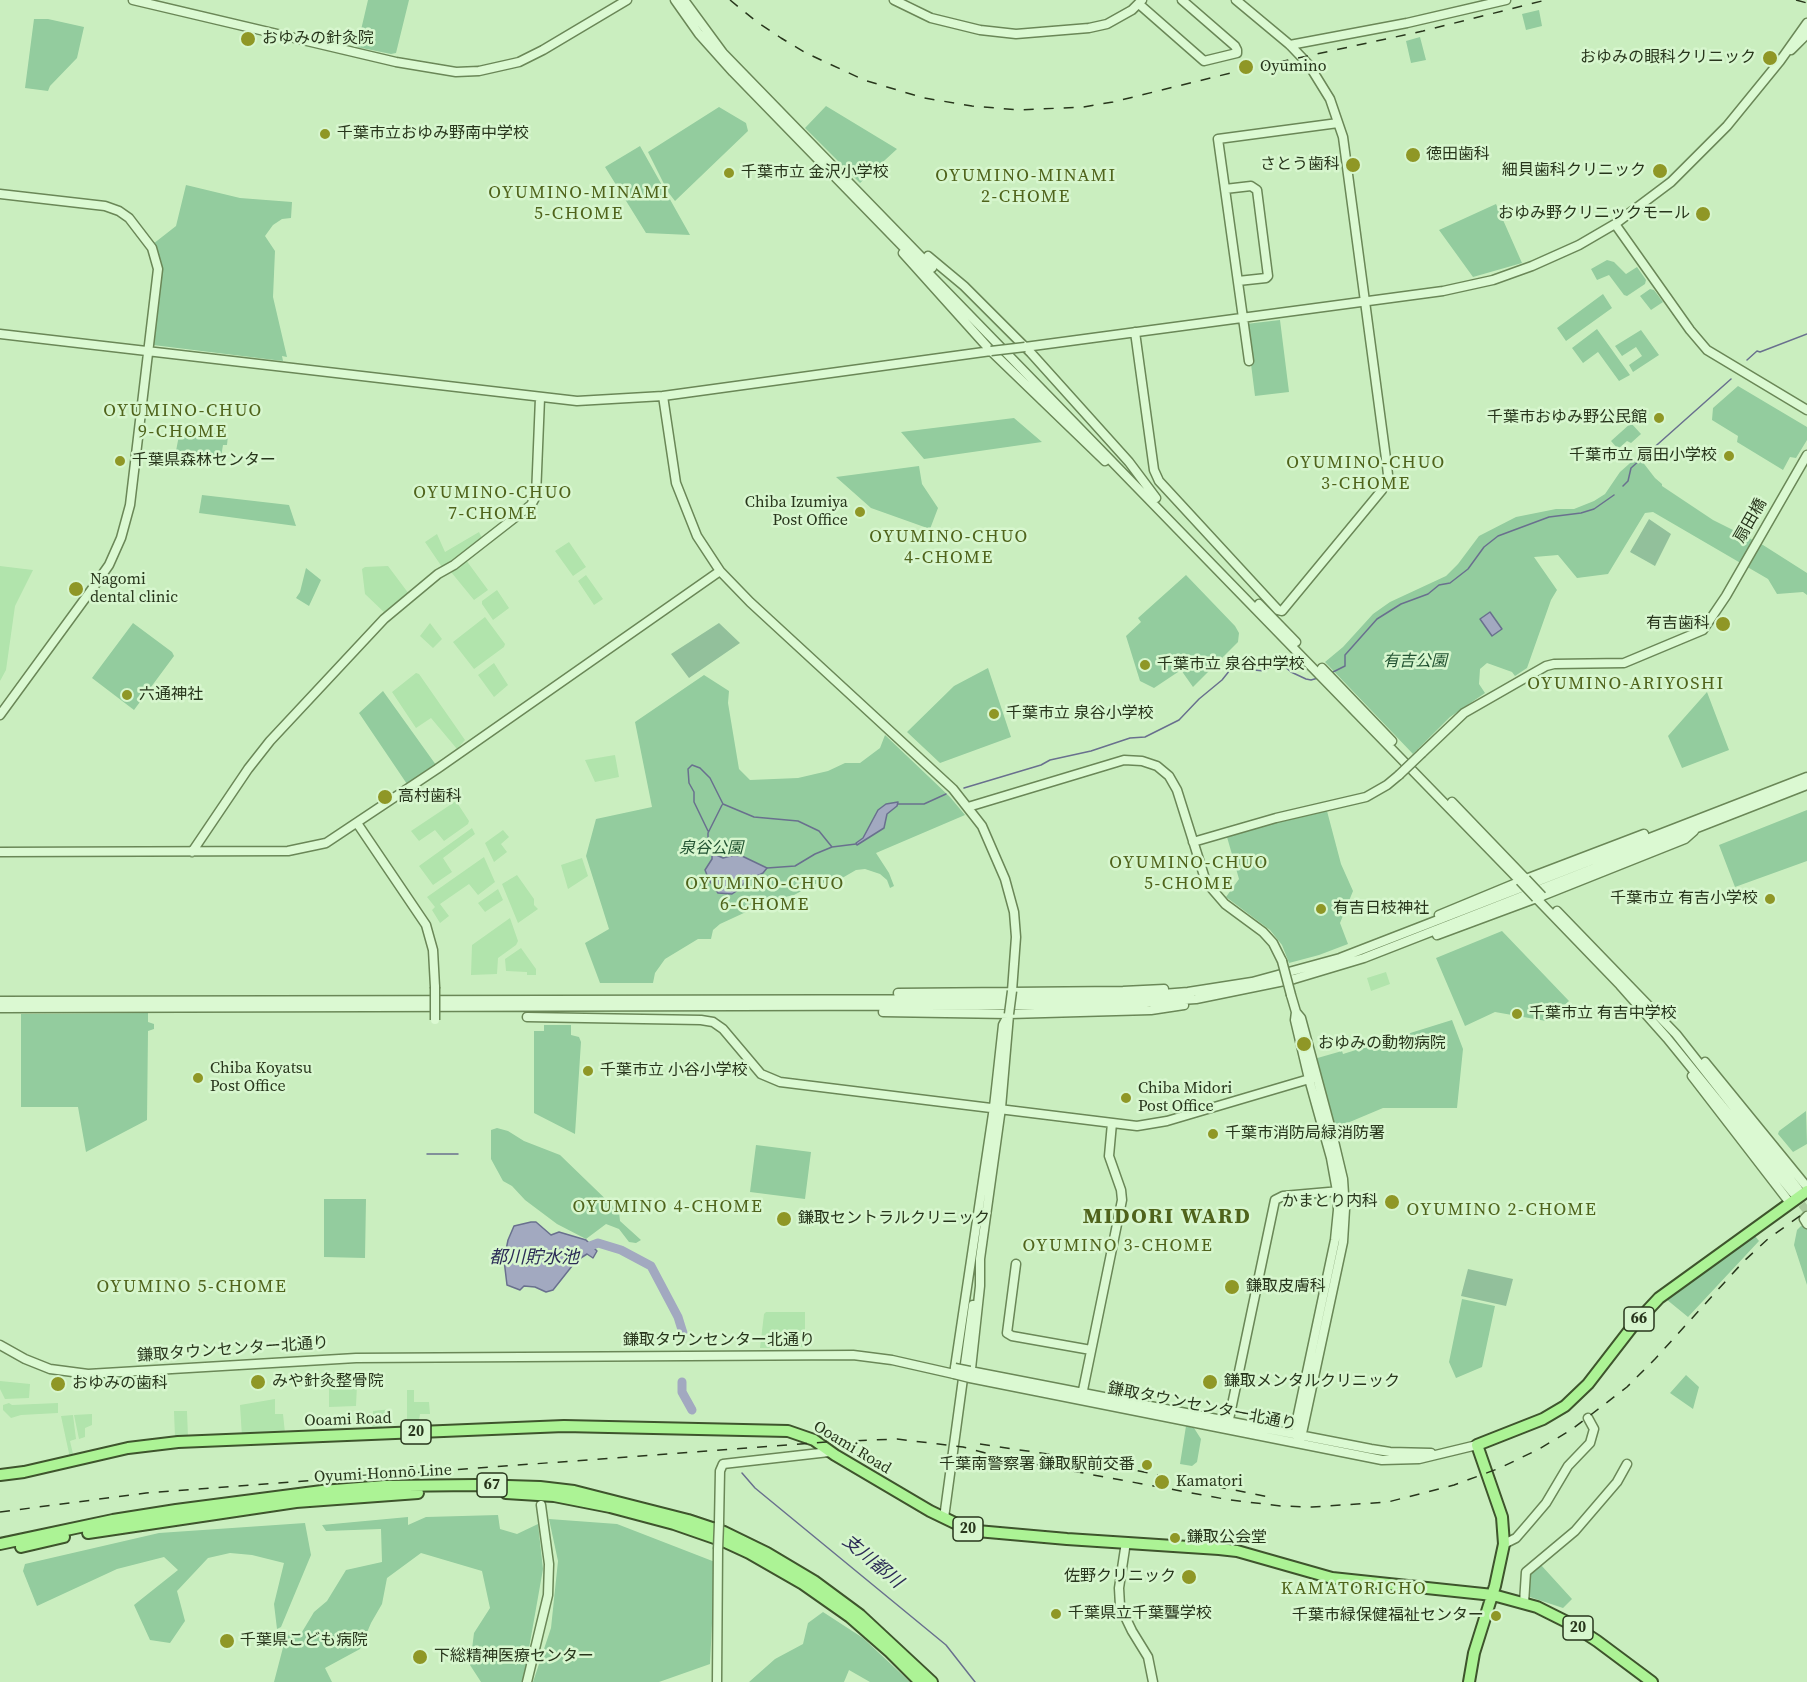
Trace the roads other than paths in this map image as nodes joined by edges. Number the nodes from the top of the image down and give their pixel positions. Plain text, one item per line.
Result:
1 (134, 0) edge
2 (627, 0) edge
3 (675, 0) edge
4 (684, 0) edge
5 (894, 0) edge
6 (1182, 0) edge
7 (1236, 0) edge
8 (1506, 0) edge
9 (1140, 2) edge
10 (1807, 22) edge
11 (1807, 34) edge
12 (1290, 45) junction
13 (1780, 61) junction
14 (1338, 123) junction
15 (1225, 189) junction
16 (0, 194) edge
17 (879, 217) junction
18 (1615, 225) junction
19 (1238, 281) junction
20 (1365, 301) junction
21 (1243, 317) junction
22 (1135, 332) junction
23 (0, 334) edge
24 (1025, 347) junction
25 (991, 351) junction
26 (149, 352) junction
27 (1248, 361) dead end
28 (663, 396) junction
29 (540, 398) junction
30 (1807, 410) edge
31 (1807, 454) edge
32 (1136, 485) junction
33 (1156, 498) junction
34 (720, 571) junction
35 (1320, 670) junction
36 (0, 715) edge
37 (1807, 777) edge
38 (1807, 785) edge
39 (968, 807) junction
40 (357, 823) junction
41 (1694, 825) junction
42 (1193, 842) junction
43 (0, 852) edge
44 (192, 852) junction
45 (1523, 880) junction
46 (1539, 897) junction
47 (1370, 947) junction
48 (1364, 958) junction
49 (1219, 988) junction
50 (1012, 991) junction
51 (823, 999) junction
52 (1196, 999) junction
53 (0, 1001) edge
54 (840, 1006) junction
55 (0, 1008) edge
56 (1009, 1014) junction
57 (527, 1017) dead end
58 (435, 1020) dead end
59 (1313, 1078) junction
60 (998, 1108) junction
61 (1112, 1123) junction
62 (1341, 1191) junction
63 (1799, 1193) edge
64 (1807, 1216) edge
65 (1807, 1224) edge
66 (974, 1252) junction
67 (1016, 1264) dead end
68 (980, 1274) junction
69 (970, 1318) junction
70 (0, 1345) edge
71 (1091, 1350) junction
72 (955, 1371) junction
73 (970, 1374) junction
74 (1082, 1395) junction
75 (1588, 1418) dead end
76 (1228, 1424) junction
77 (1299, 1436) junction
78 (1477, 1445) junction
79 (829, 1452) junction
80 (1627, 1464) dead end
81 (0, 1475) edge
82 (540, 1505) dead end
83 (944, 1518) junction
84 (1126, 1542) junction
85 (0, 1544) edge
86 (1504, 1544) junction
87 (0, 1551) edge
88 (1493, 1595) junction
89 (1524, 1603) junction
90 (527, 1682) edge
91 (717, 1682) edge
92 (920, 1682) edge
93 (932, 1682) edge
94 (1153, 1682) edge
95 (1469, 1682) edge
96 (1652, 1682) edge

1 - 2 street
3 - 17 street
4 - 17 street
5 - 9 street
6 - 9 street
7 - 12 street
8 - 12 street
10 - 13 street
11 - 13 street
12 - 14 street
13 - 18 street
14 - 15 street
14 - 20 street
15 - 19 street
15 - 19 street
16 - 26 street
17 - 24 street
17 - 25 street
17 - 32 street
17 - 33 street
18 - 20 street
18 - 30 street
19 - 21 street
20 - 21 street
20 - 22 street
21 - 22 street
21 - 27 street
22 - 24 street
23 - 26 street
24 - 25 street, bridge
24 - 33 street
25 - 28 street
25 - 32 street
26 - 29 street
26 - 36 street
28 - 29 street
28 - 34 street
29 - 44 street
31 - 42 street, 扇田橋, bridge
32 - 35 street
33 - 35 street
34 - 39 street
34 - 40 street
35 - 45 street
37 - 41 street
38 - 41 street
39 - 42 street
39 - 50 street
40 - 44 street
40 - 58 street, bridge
41 - 45 street
41 - 46 street
41 - 47 street
41 - 48 street
42 - 59 street, bridge
43 - 44 street
45 - 46 street, bridge
45 - 47 street
46 - 48 street
46 - 63 street
46 - 63 street
47 - 49 street
48 - 52 street
49 - 50 street
49 - 51 street
50 - 51 street
50 - 56 street, bridge
51 - 53 street
52 - 54 street
52 - 56 street
54 - 55 street
54 - 56 street
56 - 60 street
57 - 60 street
59 - 61 street
59 - 62 street
60 - 61 street
60 - 66 street
60 - 68 street
61 - 71 street
62 - 76 street
62 - 77 street
63 - 78 main road, 鎌取タウンセンター北通り / 66
64 - 65 street
66 - 69 street
66 - 72 street
67 - 71 street
68 - 69 street
68 - 73 street
69 - 83 street
70 - 72 street, 鎌取タウンセンター北通り
71 - 74 street
72 - 73 street, 鎌取タウンセンター北通り, bridge
73 - 74 street, 鎌取タウンセンター北通り
74 - 76 street, 鎌取タウンセンター北通り
75 - 86 street
76 - 77 street, 鎌取タウンセンター北通り
77 - 78 street, 鎌取タウンセンター北通り
78 - 86 main road
79 - 81 main road, Ooami Road / 20
79 - 83 main road, Ooami Road / 20
79 - 91 street, bridge
80 - 89 street
82 - 90 street
83 - 84 main road, Ooami Road / 20
84 - 88 main road, Ooami Road / 20
84 - 94 street
85 - 93 main road, Oyumi-Honnō Line / 67
86 - 88 main road
87 - 92 main road, Oyumi-Honnō Line / 67
88 - 89 main road, Ooami Road / 20
88 - 95 main road
89 - 96 main road, Ooami Road / 20

